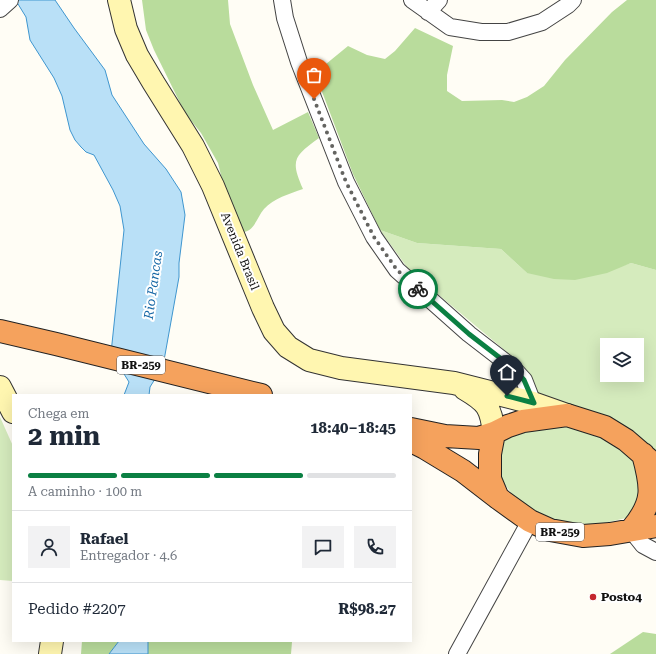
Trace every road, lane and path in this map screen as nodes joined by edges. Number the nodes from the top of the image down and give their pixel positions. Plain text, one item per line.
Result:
1 (10, 0) edge
2 (118, 0) edge
3 (282, 0) edge
4 (412, 0) edge
5 (439, 0) edge
6 (573, 0) edge
7 (0, 9) edge
8 (428, 12) junction
9 (1, 333) edge
10 (454, 383) junction
11 (0, 387) edge
12 (257, 394) edge
13 (534, 403) junction
14 (12, 410) edge
15 (567, 415) junction
16 (412, 428) edge
17 (494, 433) junction
18 (412, 442) edge
19 (649, 460) edge
20 (498, 498) junction
21 (530, 521) junction
22 (656, 526) edge
23 (631, 530) junction
24 (656, 552) edge
25 (52, 642) edge
26 (50, 654) edge
27 (456, 654) edge

1 - 7 street
2 - 10 main road, Avenida Brasil
3 - 13 street
4 - 8 street
5 - 8 street
6 - 8 street
9 - 12 highway, BR-259
10 - 13 main road, Avenida Brasil
10 - 17 main road, Avenida Brasil
11 - 14 main road
13 - 15 main road, Avenida Brasil
15 - 17 highway
15 - 19 highway
16 - 17 highway
17 - 20 highway
18 - 20 highway, BR-259
19 - 23 highway
20 - 21 highway, BR-259
21 - 23 highway, BR-259
21 - 27 street
22 - 23 highway, BR-259
23 - 24 street
25 - 26 main road

